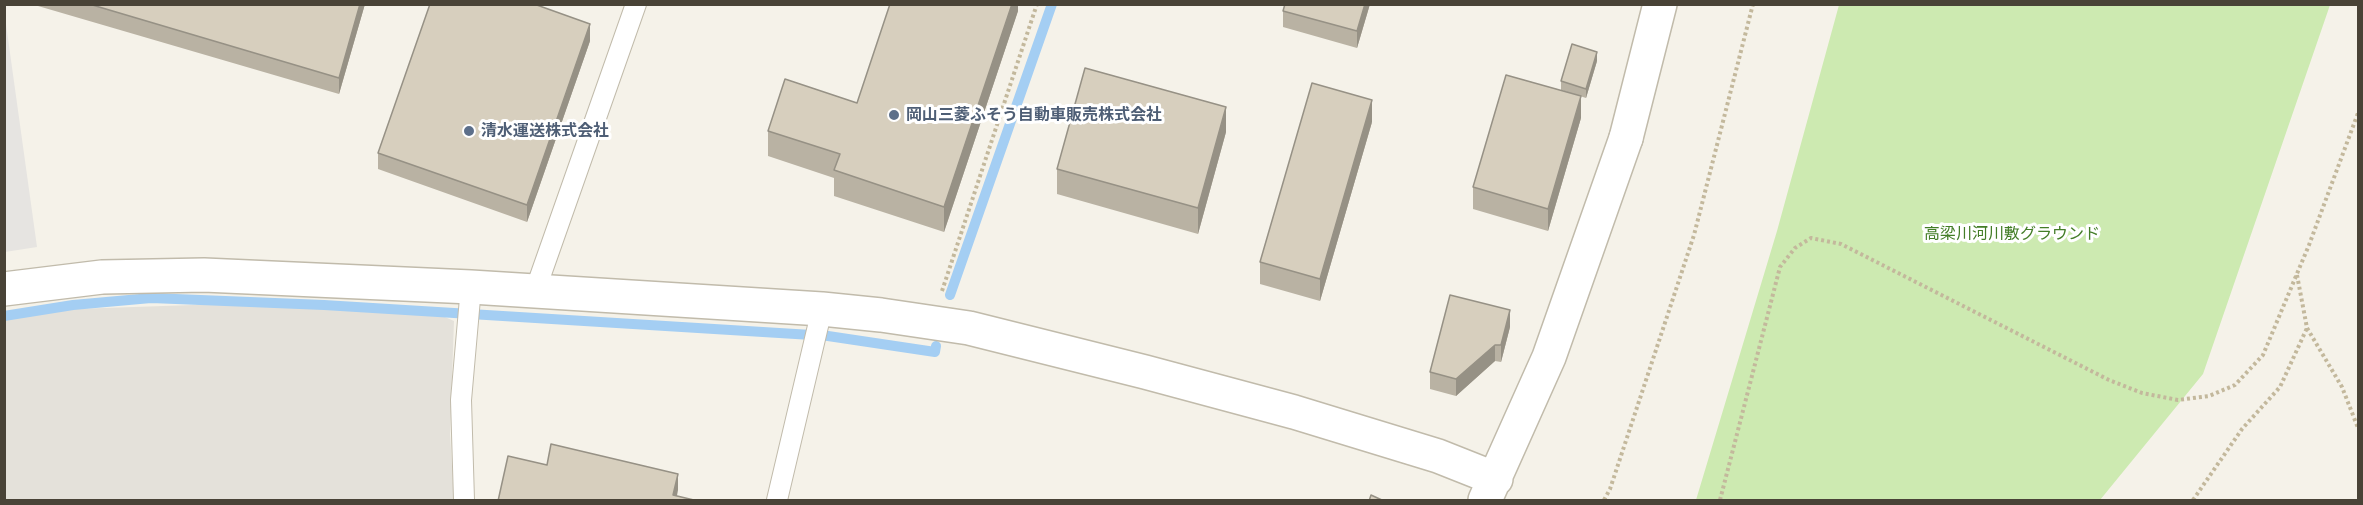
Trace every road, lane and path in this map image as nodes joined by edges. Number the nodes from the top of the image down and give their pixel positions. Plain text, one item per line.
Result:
1 (636, 4) edge
2 (1037, 4) edge
3 (1660, 4) edge
4 (1753, 4) edge
5 (2358, 113) edge
6 (2297, 275) junction
7 (4, 289) edge
8 (536, 291) junction
9 (470, 304) junction
10 (932, 323) junction
11 (818, 326) junction
12 (2307, 328) junction
13 (2358, 428) edge
14 (1491, 490) edge
15 (464, 501) edge
16 (777, 501) edge
17 (1604, 501) edge
18 (1720, 501) edge
19 (2193, 501) edge

1 - 8 lane
2 - 10 path
3 - 14 street
4 - 17 path
5 - 6 path
6 - 12 path
6 - 18 path
7 - 9 street
8 - 9 street
8 - 11 street
9 - 15 lane
10 - 11 street
10 - 14 street
11 - 16 lane
12 - 13 path
12 - 19 path

